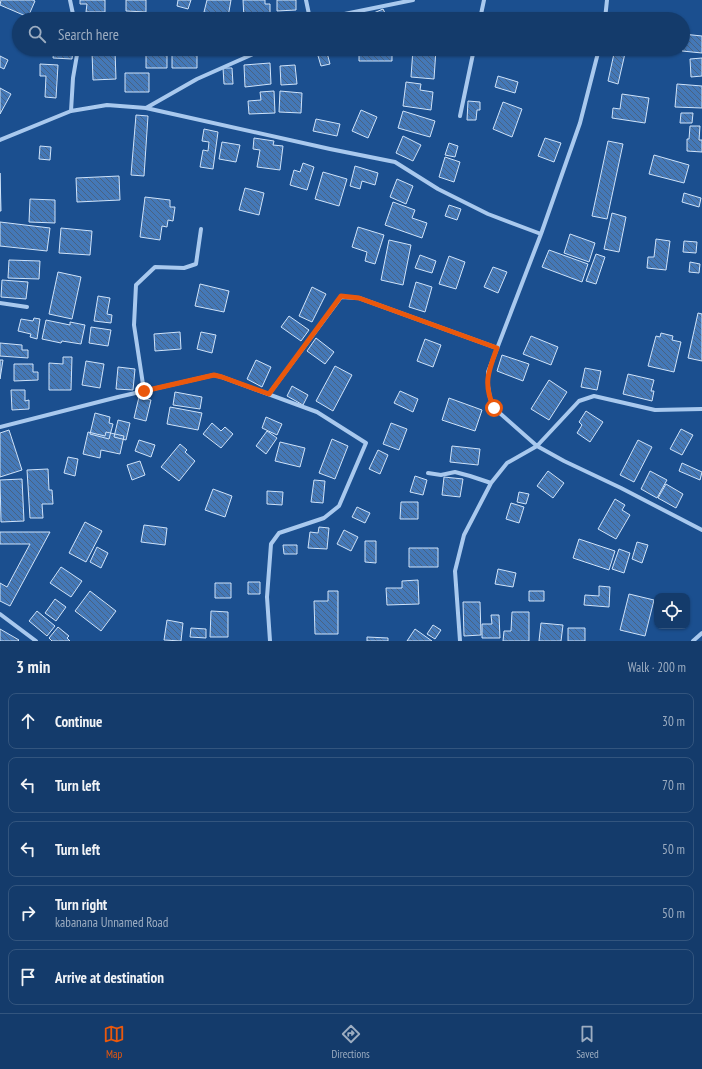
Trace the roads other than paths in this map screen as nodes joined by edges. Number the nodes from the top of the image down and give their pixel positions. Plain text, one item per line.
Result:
1 (70, 0) edge
2 (306, 0) edge
3 (413, 0) edge
4 (484, 0) edge
5 (607, 0) edge
6 (73, 12) edge
7 (309, 12) edge
8 (354, 12) edge
9 (481, 12) edge
10 (605, 12) edge
11 (77, 56) edge
12 (249, 56) edge
13 (473, 56) edge
14 (597, 56) edge
15 (146, 108) junction
16 (71, 111) junction
17 (460, 116) dead end
18 (0, 140) edge
19 (201, 229) dead end
20 (541, 234) junction
21 (0, 303) edge
22 (27, 307) dead end
23 (497, 348) junction
24 (144, 391) junction
25 (269, 394) junction
26 (702, 409) edge
27 (0, 427) edge
28 (537, 446) junction
29 (428, 473) dead end
30 (491, 483) junction
31 (702, 530) edge
32 (0, 614) edge
33 (702, 633) edge
34 (36, 641) edge
35 (270, 641) edge
36 (460, 641) edge
37 (693, 641) edge

1 - 6 street
2 - 7 street
3 - 8 street
4 - 9 street
5 - 10 street
11 - 16 street
12 - 15 street
13 - 17 street
14 - 20 street
15 - 16 street
15 - 20 street
16 - 18 street
19 - 24 street
20 - 23 street
21 - 22 street
23 - 25 street
23 - 28 street
24 - 25 street
24 - 27 street
25 - 35 street
26 - 28 street
28 - 30 street
28 - 31 street
29 - 30 street
30 - 36 street
32 - 34 street
33 - 37 street

